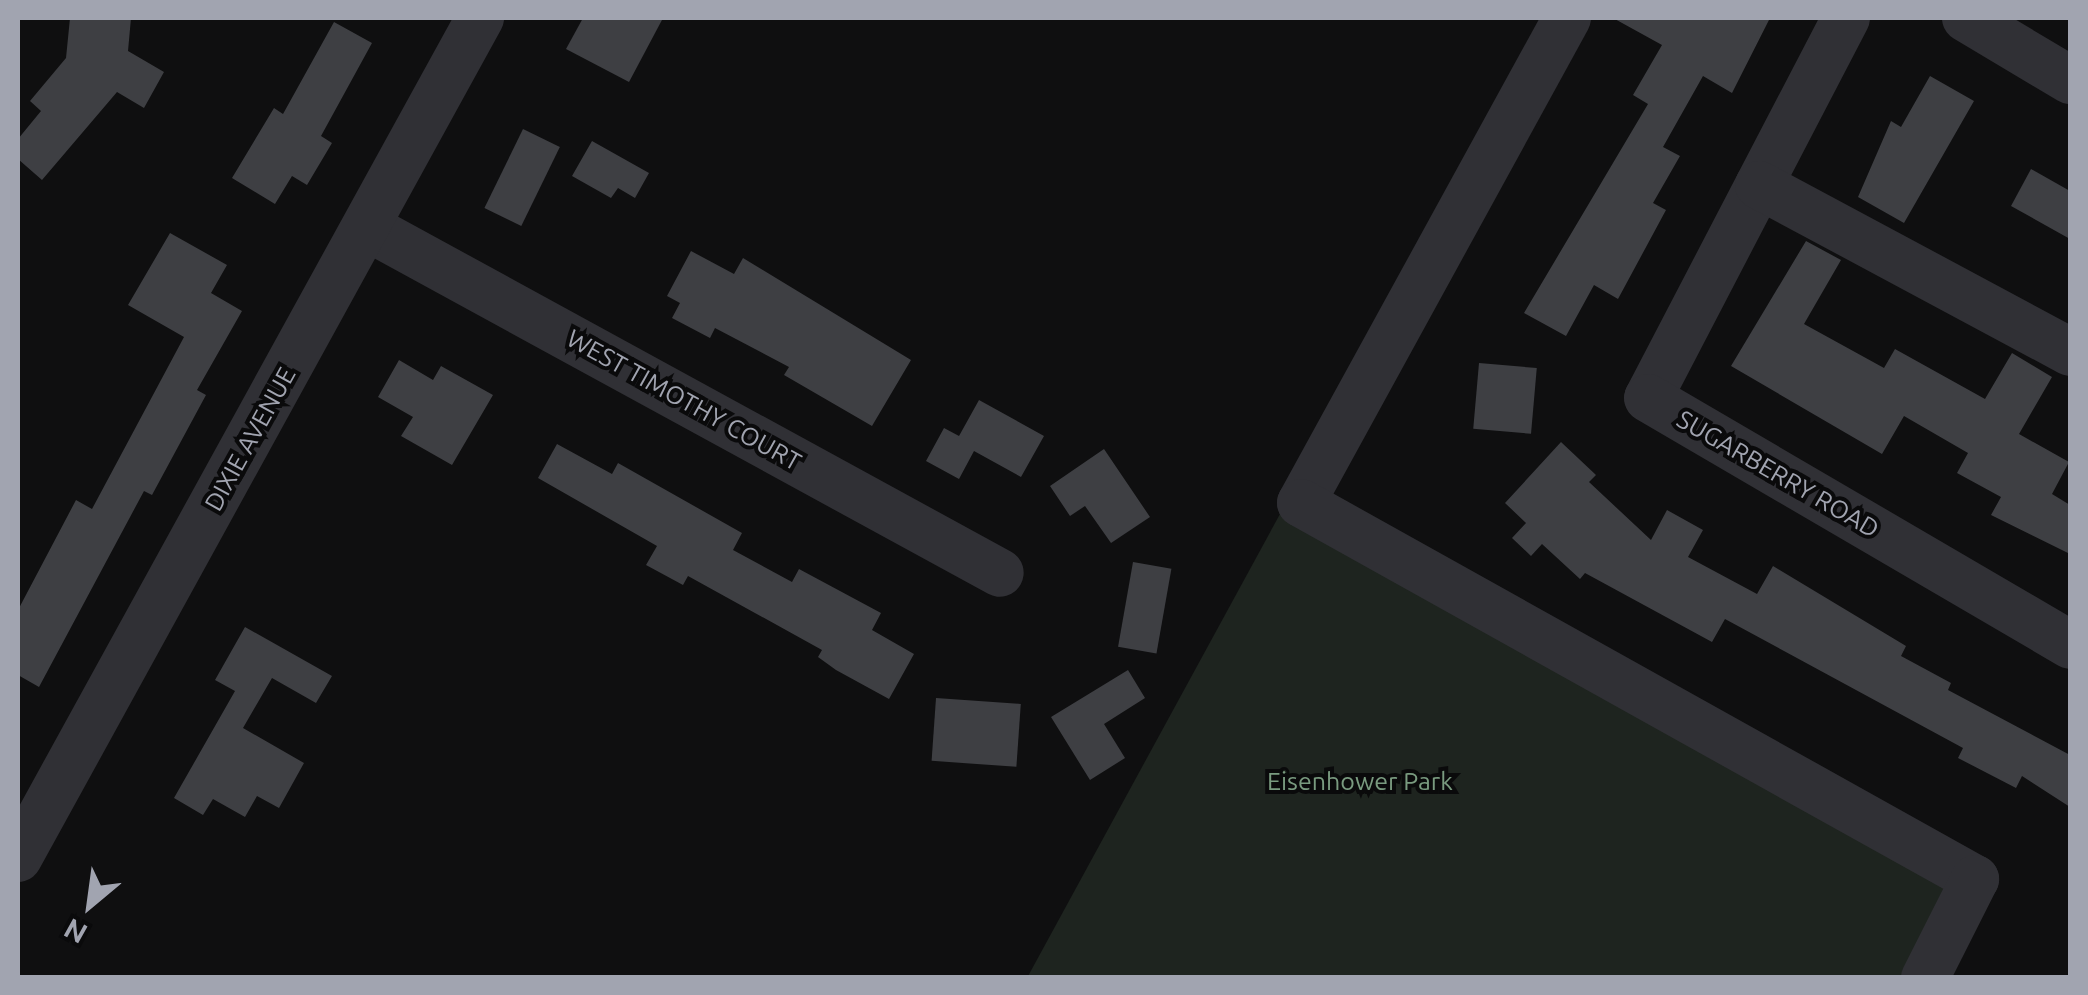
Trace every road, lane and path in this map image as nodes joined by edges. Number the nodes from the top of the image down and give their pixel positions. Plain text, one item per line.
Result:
1 (480, 18) edge
2 (1567, 18) edge
3 (1846, 18) edge
4 (1966, 18) edge
5 (2070, 80) edge
6 (1759, 185) junction
7 (367, 227) junction
8 (2070, 352) edge
9 (1000, 573) dead end
10 (2070, 644) edge
11 (18, 858) edge
12 (1925, 978) edge

1 - 7 street, DIXIE AVENUE
2 - 12 street
3 - 6 street, SUGARBERRY ROAD
4 - 5 street
6 - 8 street
6 - 10 street, SUGARBERRY ROAD
7 - 9 street, WEST TIMOTHY COURT
7 - 11 street, DIXIE AVENUE

